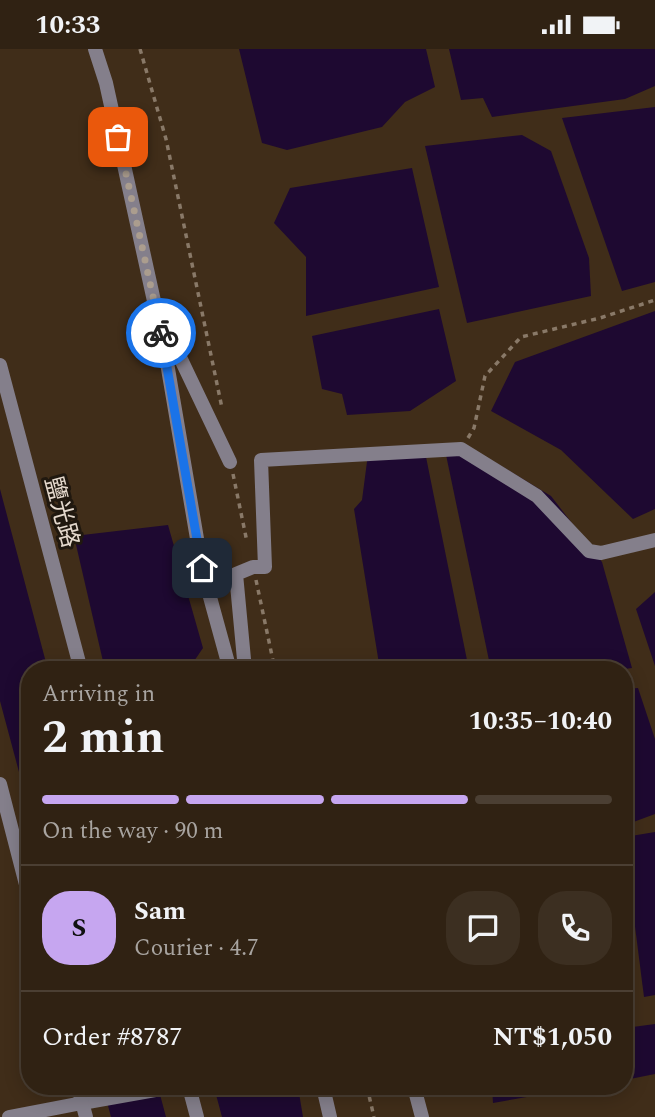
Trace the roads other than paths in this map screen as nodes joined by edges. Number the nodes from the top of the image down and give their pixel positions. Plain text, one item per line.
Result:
1 (95, 49) edge
2 (166, 351) junction
3 (0, 365) edge
4 (230, 462) dead end
5 (655, 540) edge
6 (79, 661) edge
7 (228, 661) edge
8 (244, 661) edge
9 (0, 784) edge
10 (21, 865) edge
11 (122, 1095) edge
12 (191, 1095) edge
13 (325, 1095) edge
14 (416, 1095) edge
15 (84, 1110) edge
16 (9, 1117) edge
17 (197, 1117) edge
18 (330, 1117) edge
19 (422, 1117) edge

1 - 2 street
2 - 4 street
2 - 7 street
3 - 6 street, 鹽光路
5 - 8 street
9 - 10 street
11 - 15 street
12 - 17 street
13 - 18 street
14 - 19 street
15 - 16 street

